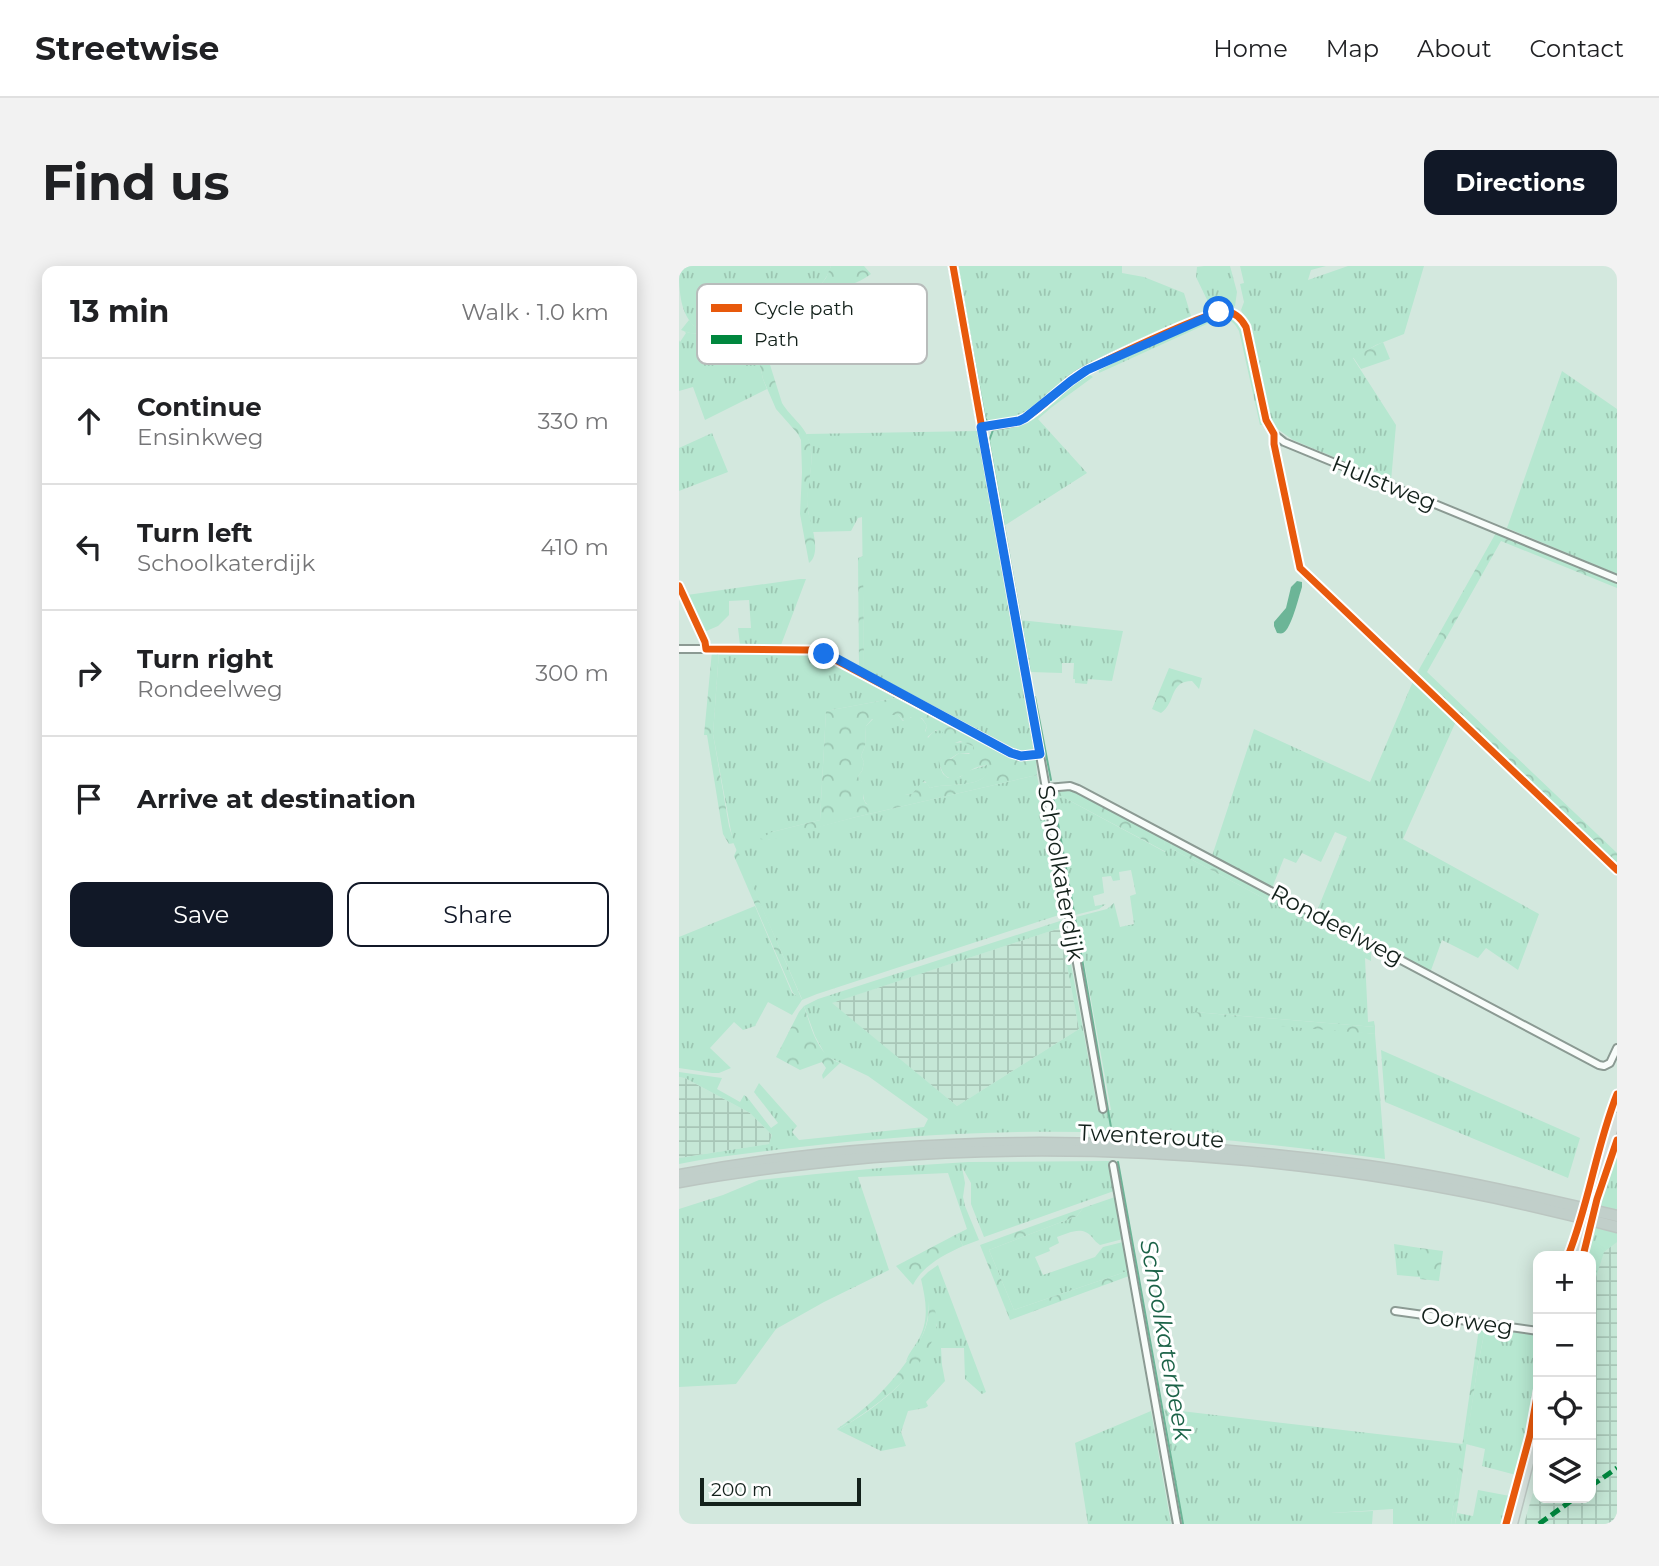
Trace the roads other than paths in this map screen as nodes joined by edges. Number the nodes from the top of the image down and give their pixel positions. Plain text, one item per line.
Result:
1 (953, 266) edge
2 (981, 427) junction
3 (1617, 579) edge
4 (679, 586) edge
5 (679, 649) edge
6 (706, 649) junction
7 (1040, 754) junction
8 (1047, 788) junction
9 (1617, 1048) edge
10 (1103, 1109) dead end
11 (1617, 1117) edge
12 (1113, 1165) dead end
13 (679, 1175) edge
14 (679, 1182) edge
15 (1617, 1216) edge
16 (1617, 1227) edge
17 (1577, 1251) edge
18 (1395, 1311) dead end
19 (1533, 1330) edge
20 (1535, 1440) edge
21 (1177, 1524) edge
22 (1513, 1524) edge

1 - 2 street, Schoolkaterdijk
2 - 3 street, Hulstweg
2 - 7 street, Schoolkaterdijk
4 - 6 street
5 - 6 street
6 - 7 street
7 - 8 street, Schoolkaterdijk
8 - 9 street, Rondeelweg
8 - 10 street, Schoolkaterdijk
11 - 17 main road, bridge
12 - 21 street
13 - 15 highway, Twenteroute
14 - 16 highway, Twenteroute
18 - 19 street, Oorweg
20 - 22 main road

